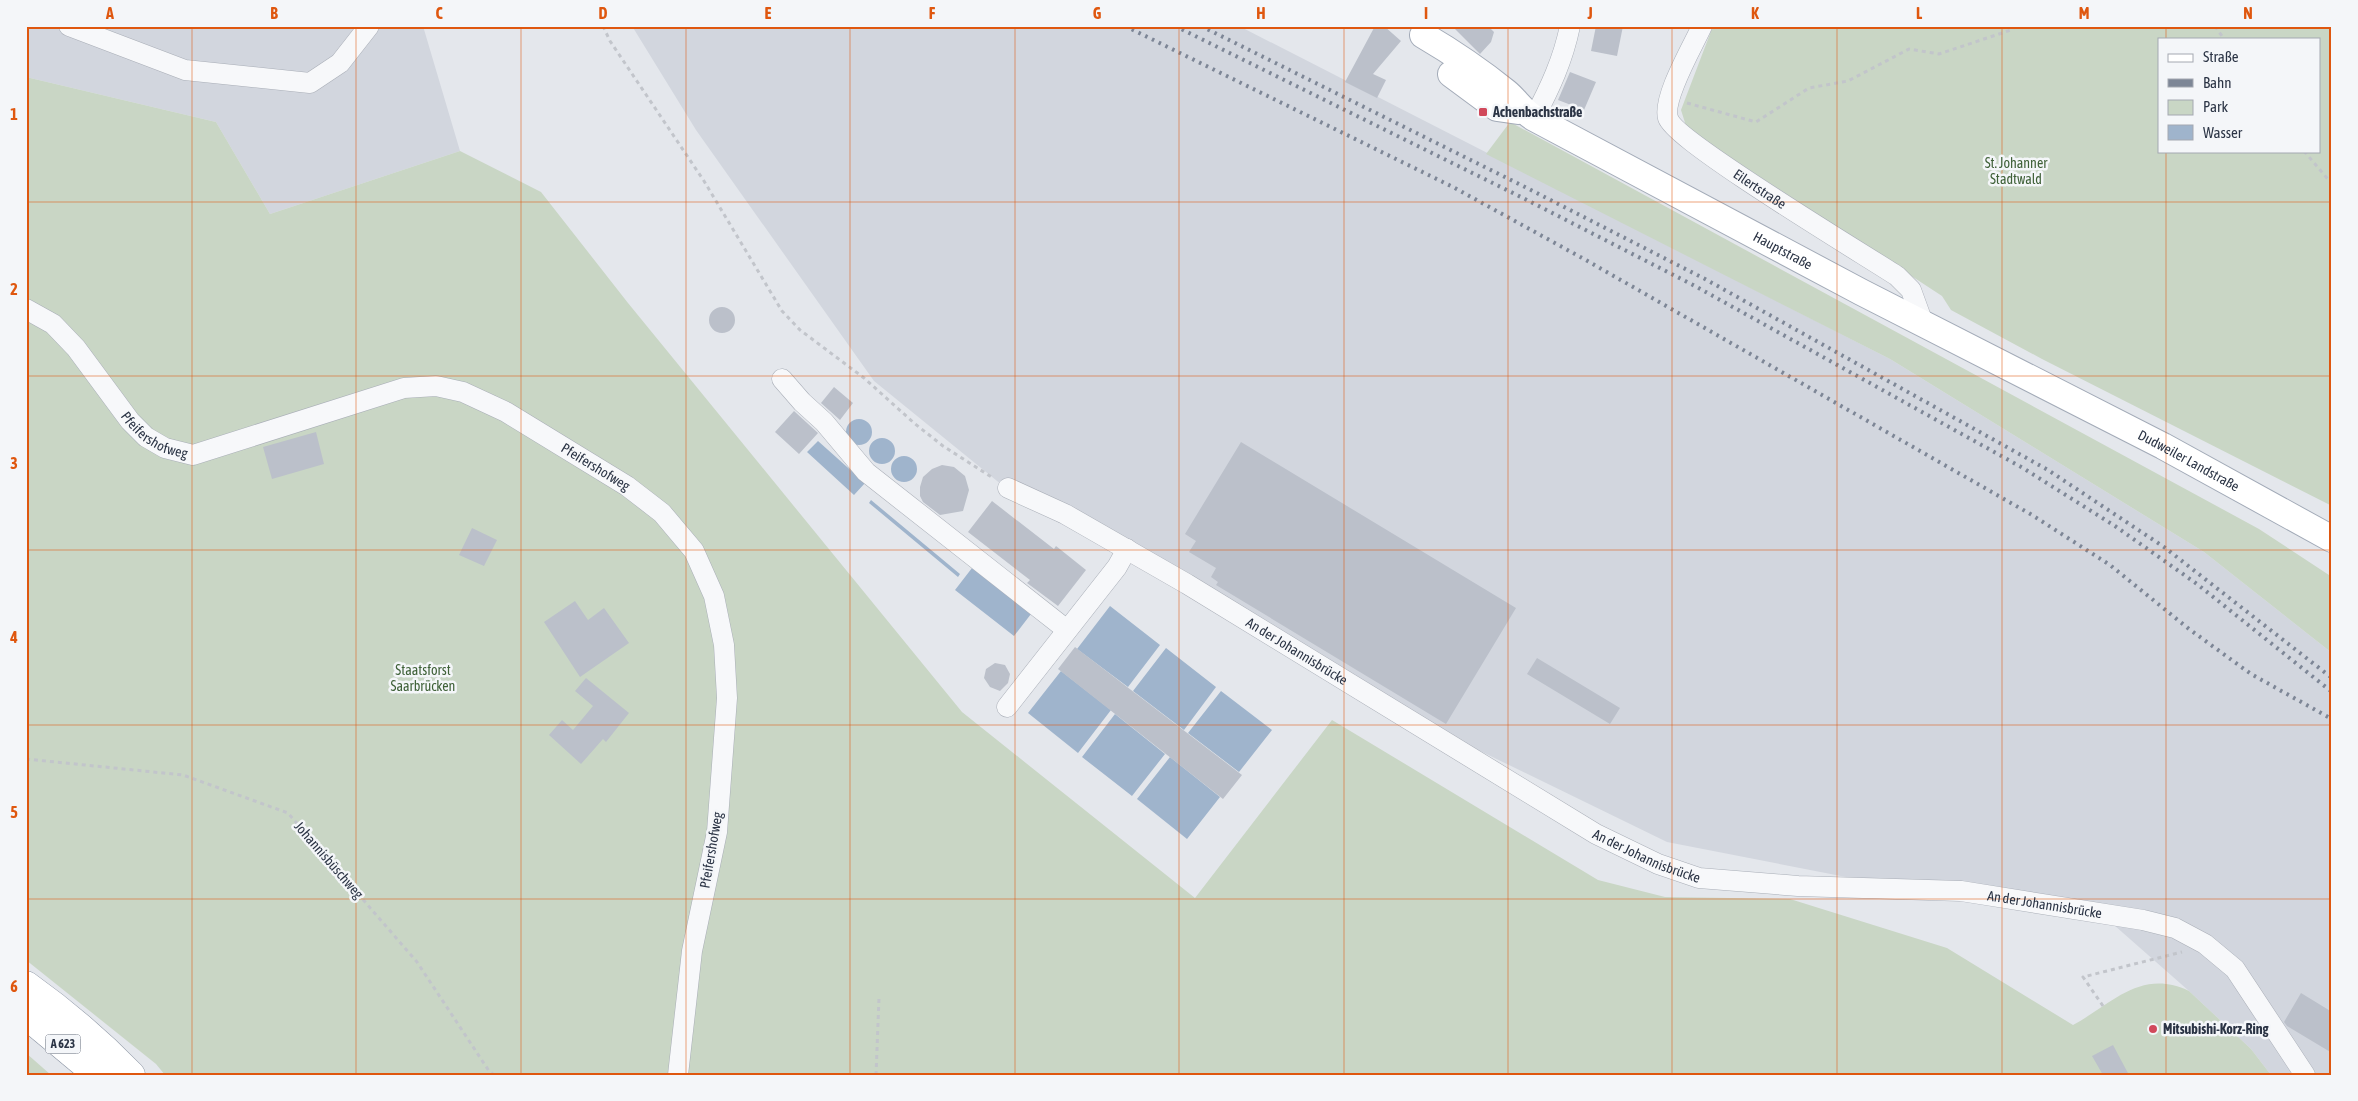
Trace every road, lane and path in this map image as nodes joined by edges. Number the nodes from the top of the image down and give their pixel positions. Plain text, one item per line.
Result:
1 (69, 26) edge
2 (369, 26) edge
3 (603, 26) edge
4 (1570, 26) edge
5 (1702, 26) edge
6 (2016, 26) edge
7 (2215, 26) edge
8 (1419, 31) edge
9 (2223, 38) edge
10 (1529, 115) junction
11 (1668, 118) junction
12 (2305, 152) edge
13 (2332, 184) edge
14 (26, 309) edge
15 (1923, 323) junction
16 (782, 379) dead end
17 (2043, 385) joint
18 (823, 435) dead end
19 (866, 472) junction
20 (1008, 488) joint
21 (2332, 539) edge
22 (1126, 549) junction
23 (1068, 630) junction
24 (1007, 707) dead end
25 (26, 759) edge
26 (2205, 944) junction
27 (26, 986) edge
28 (879, 998) dead end
29 (2102, 1006) dead end
30 (26, 1015) edge
31 (98, 1075) edge
32 (131, 1075) edge
33 (494, 1075) edge
34 (678, 1075) edge
35 (876, 1075) edge
36 (2305, 1075) edge

1 - 2 street
3 - 20 path
4 - 10 street
5 - 11 street
6 - 11 path
7 - 9 path
8 - 10 main road, Hauptstraße
10 - 15 main road, Hauptstraße
11 - 15 street, Eilertstraße
12 - 13 path
14 - 34 street, Pfeifershofweg
15 - 17 main road, Hauptstraße
16 - 19 street
17 - 21 main road, Dudweiler Landstraße
18 - 19 street
19 - 23 street
20 - 22 street, An der Johannisbrücke
22 - 23 street
22 - 26 street, An der Johannisbrücke
23 - 24 street
25 - 33 path, Johannisbüschweg
26 - 29 path
26 - 36 street, An der Johannisbrücke
27 - 32 highway, A 623
28 - 35 path
30 - 31 highway, A 623

